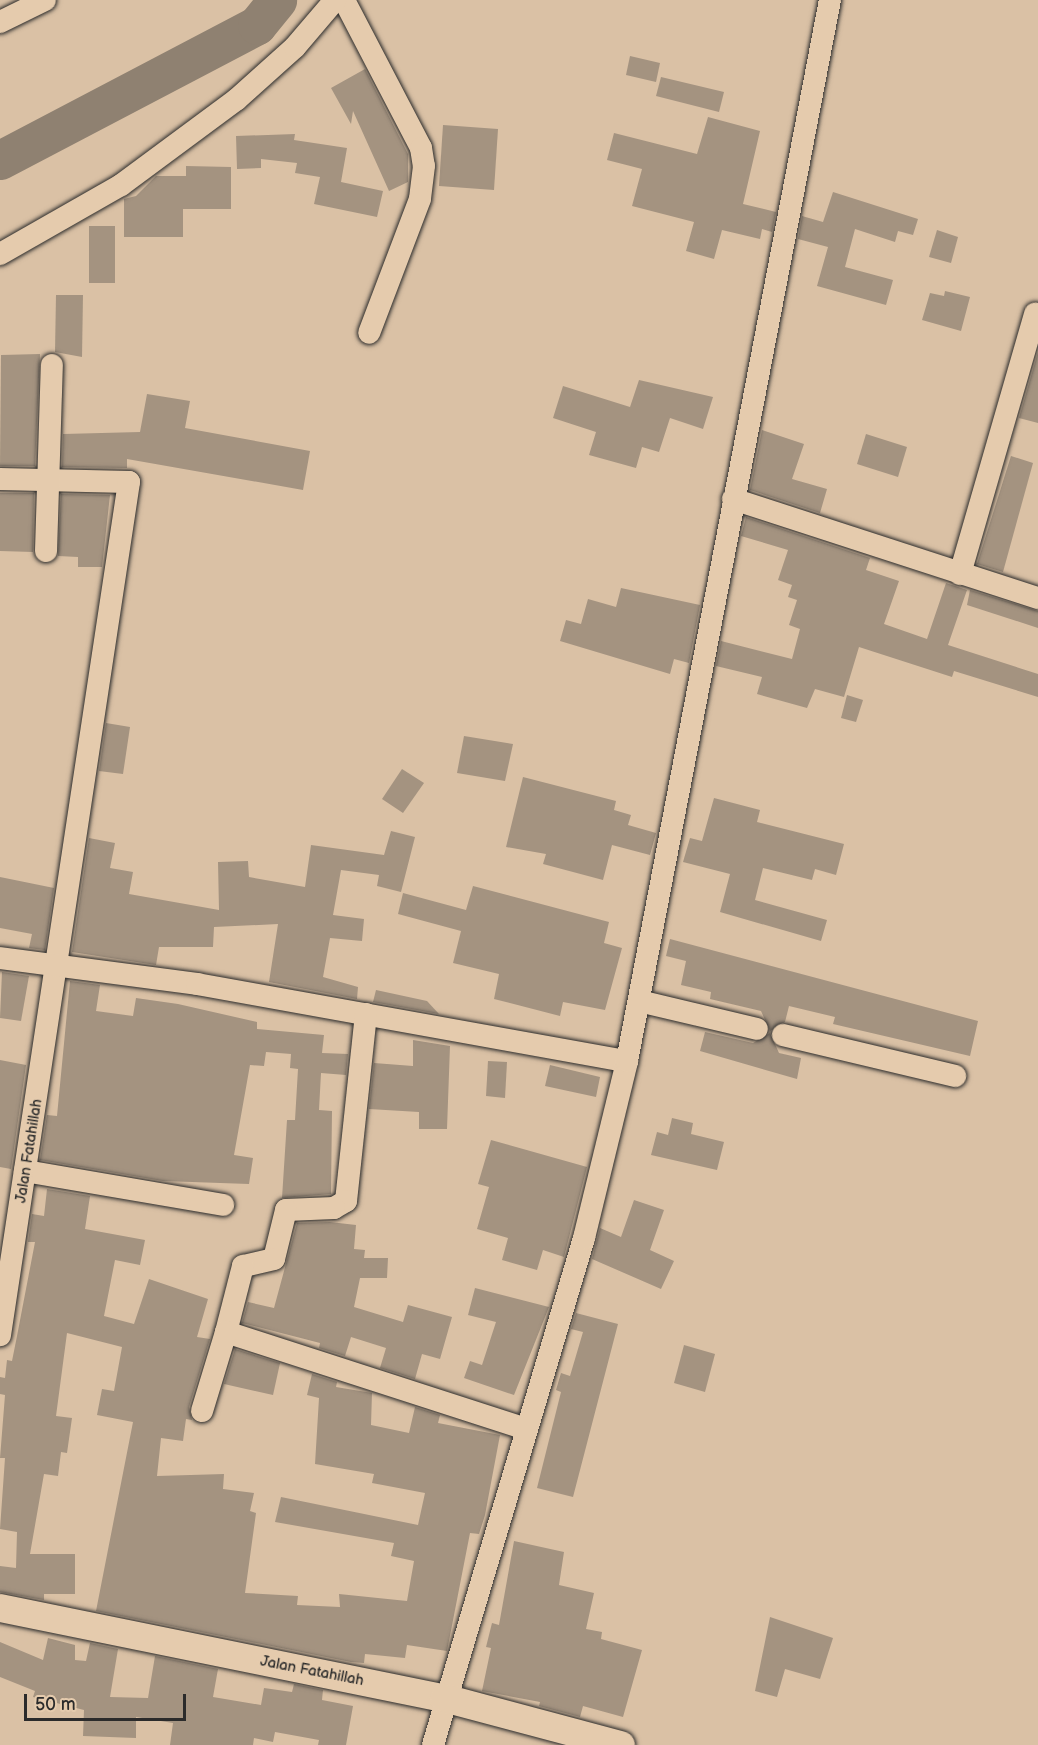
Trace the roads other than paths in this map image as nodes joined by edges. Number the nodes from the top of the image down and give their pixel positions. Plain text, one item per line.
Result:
1 (45, 0) edge
2 (335, 0) edge
3 (344, 0) edge
4 (830, 0) edge
5 (0, 22) edge
6 (0, 254) edge
7 (1035, 314) dead end
8 (369, 333) dead end
9 (52, 365) dead end
10 (0, 479) edge
11 (49, 479) junction
12 (733, 499) junction
13 (46, 551) dead end
14 (960, 574) junction
15 (1038, 598) edge
16 (0, 958) edge
17 (56, 966) junction
18 (639, 1000) junction
19 (366, 1014) junction
20 (757, 1029) dead end
21 (783, 1035) dead end
22 (627, 1061) junction
23 (955, 1076) dead end
24 (25, 1171) junction
25 (223, 1205) dead end
26 (4, 1286) edge
27 (226, 1332) junction
28 (0, 1335) edge
29 (202, 1411) dead end
30 (524, 1428) junction
31 (0, 1608) edge
32 (444, 1698) junction
33 (433, 1745) edge
34 (621, 1745) edge

1 - 5 street
2 - 6 street
3 - 8 street
4 - 12 street
7 - 14 street
9 - 11 street
10 - 11 street
11 - 13 street
11 - 17 street, Jalan Fatahillah
12 - 14 street
12 - 18 street
14 - 15 street
16 - 17 street
17 - 19 street
17 - 24 street, Jalan Fatahillah
18 - 20 street
18 - 22 street
19 - 22 street
19 - 27 street
21 - 23 street
22 - 30 street
24 - 25 street
24 - 26 street, Jalan Fatahillah
26 - 28 street, Jalan Fatahillah
27 - 29 street
27 - 30 street
30 - 32 street
31 - 32 street, Jalan Fatahillah
32 - 33 street
32 - 34 street, Jalan Fatahillah

